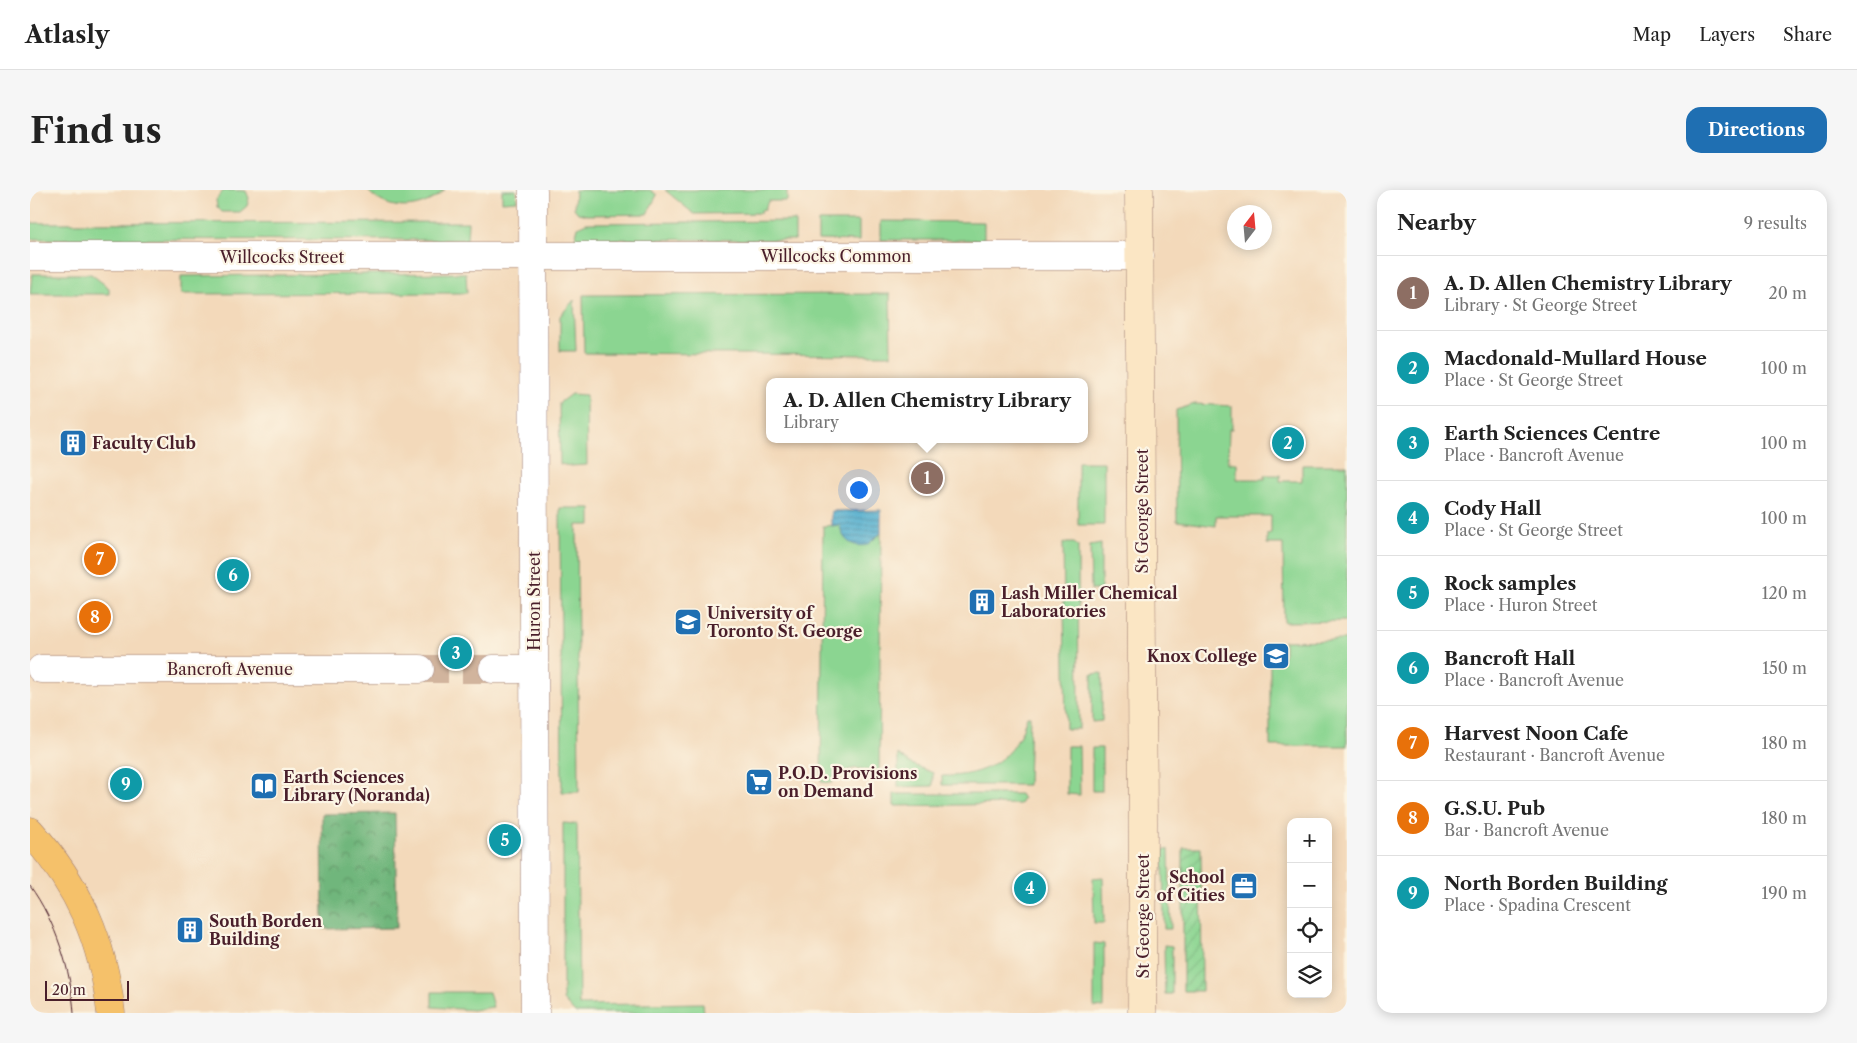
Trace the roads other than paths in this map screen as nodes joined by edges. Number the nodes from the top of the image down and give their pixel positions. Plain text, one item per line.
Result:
1 (533, 190) edge
2 (1139, 190) edge
3 (30, 256) edge
4 (533, 256) junction
5 (1140, 256) junction
6 (40, 669) dead end
7 (420, 669) tunnel mouth
8 (493, 669) tunnel mouth
9 (534, 670) junction
10 (30, 831) edge
11 (111, 1013) edge
12 (535, 1013) edge
13 (1142, 1013) edge

1 - 4 street, Huron Street
2 - 5 street, St George Street
3 - 4 street, Willcocks Street
4 - 5 street, Willcocks Common
4 - 9 street, Huron Street
5 - 13 street, St George Street
6 - 7 street, Bancroft Avenue
8 - 9 street
9 - 12 street, Huron Street
10 - 11 main road

